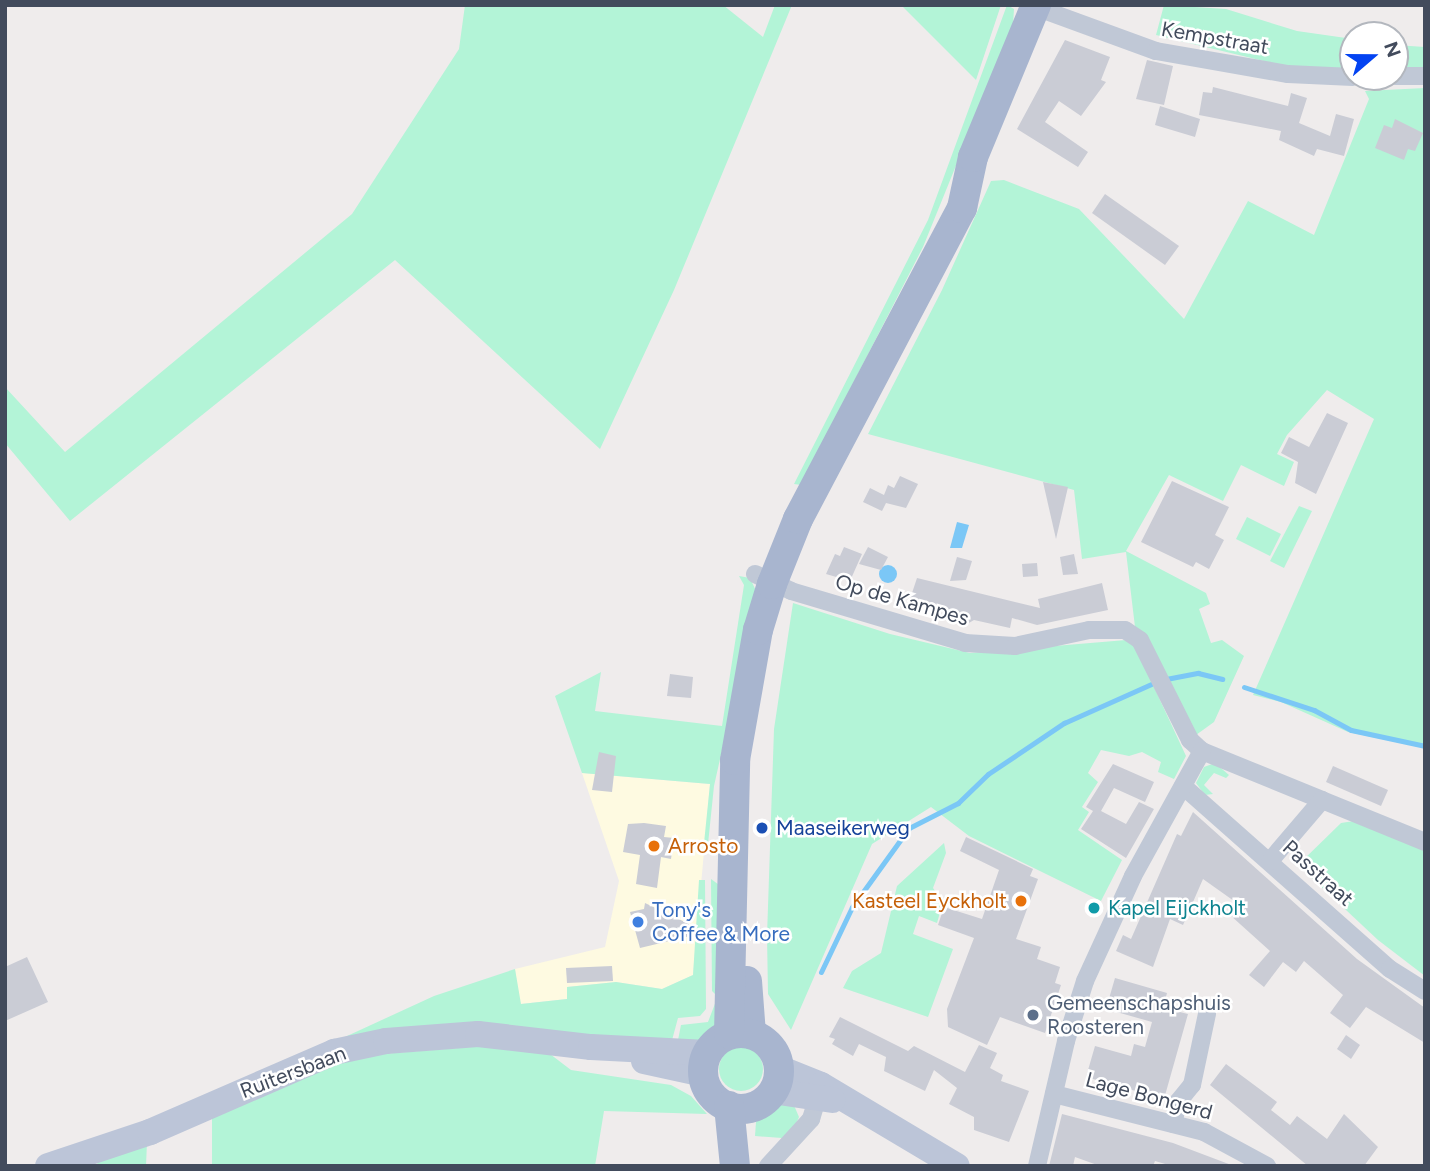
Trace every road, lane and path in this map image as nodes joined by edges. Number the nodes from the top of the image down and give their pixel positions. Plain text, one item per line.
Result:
1 (1034, 6) edge
2 (1339, 76) edge
3 (773, 583) junction
4 (1202, 751) junction
5 (1183, 786) junction
6 (1322, 800) junction
7 (1425, 842) edge
8 (1270, 861) junction
9 (1425, 991) edge
10 (1207, 1014) dead end
11 (723, 1049) junction
12 (758, 1093) junction
13 (820, 1093) junction
14 (1054, 1094) junction
15 (1174, 1124) junction
16 (48, 1166) edge
17 (735, 1166) edge
18 (745, 1166) edge
19 (768, 1166) edge
20 (957, 1166) edge
21 (1038, 1166) edge
22 (1267, 1166) edge

1 - 2 street, Kempstraat
1 - 3 main road
3 - 4 street, Op de Kampes
3 - 11 main road
4 - 5 street
4 - 6 street
5 - 8 street, Passtraat
5 - 14 street
6 - 7 street
6 - 8 street
8 - 9 street, Passtraat
10 - 15 street
11 - 12 main road
11 - 12 main road
11 - 16 street, Ruitersbaan
12 - 13 street
12 - 17 main road
12 - 18 main road
13 - 19 street
13 - 20 street
14 - 15 street, Lage Bongerd
14 - 21 street
15 - 22 street, Lage Bongerd

